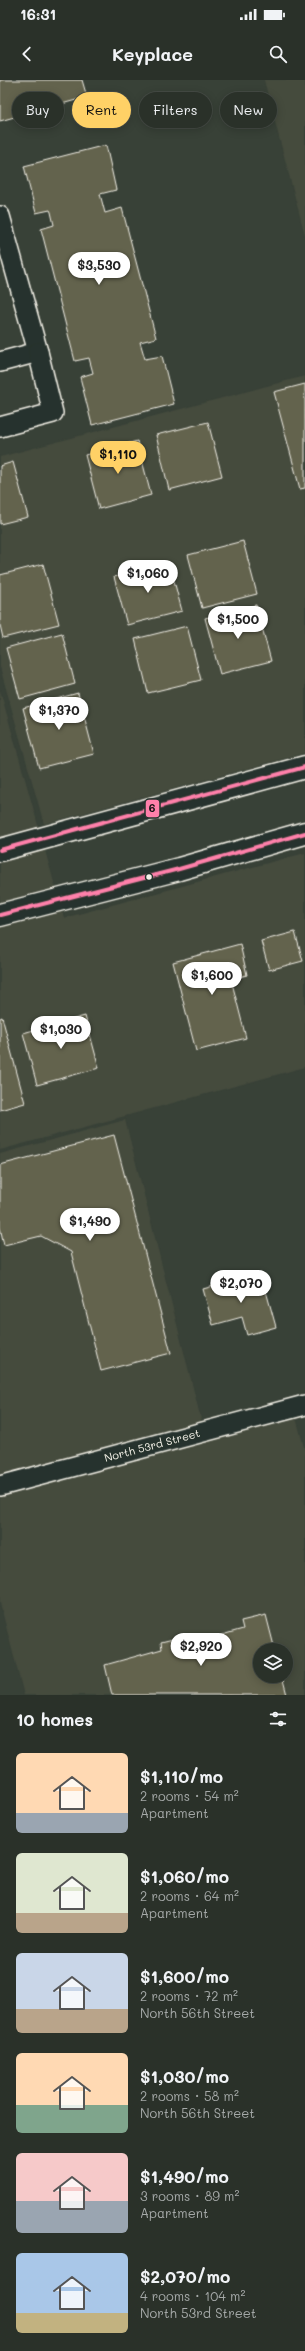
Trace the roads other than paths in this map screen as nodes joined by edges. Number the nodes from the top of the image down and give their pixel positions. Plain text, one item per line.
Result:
1 (0, 216) edge
2 (38, 352) junction
3 (0, 362) edge
4 (0, 426) edge
5 (305, 767) edge
6 (305, 833) edge
7 (0, 850) edge
8 (0, 915) edge
9 (305, 1404) edge
10 (0, 1486) edge

1 - 2 street
2 - 3 street
2 - 4 street
5 - 7 main road
6 - 8 main road
9 - 10 street, North 53rd Street

